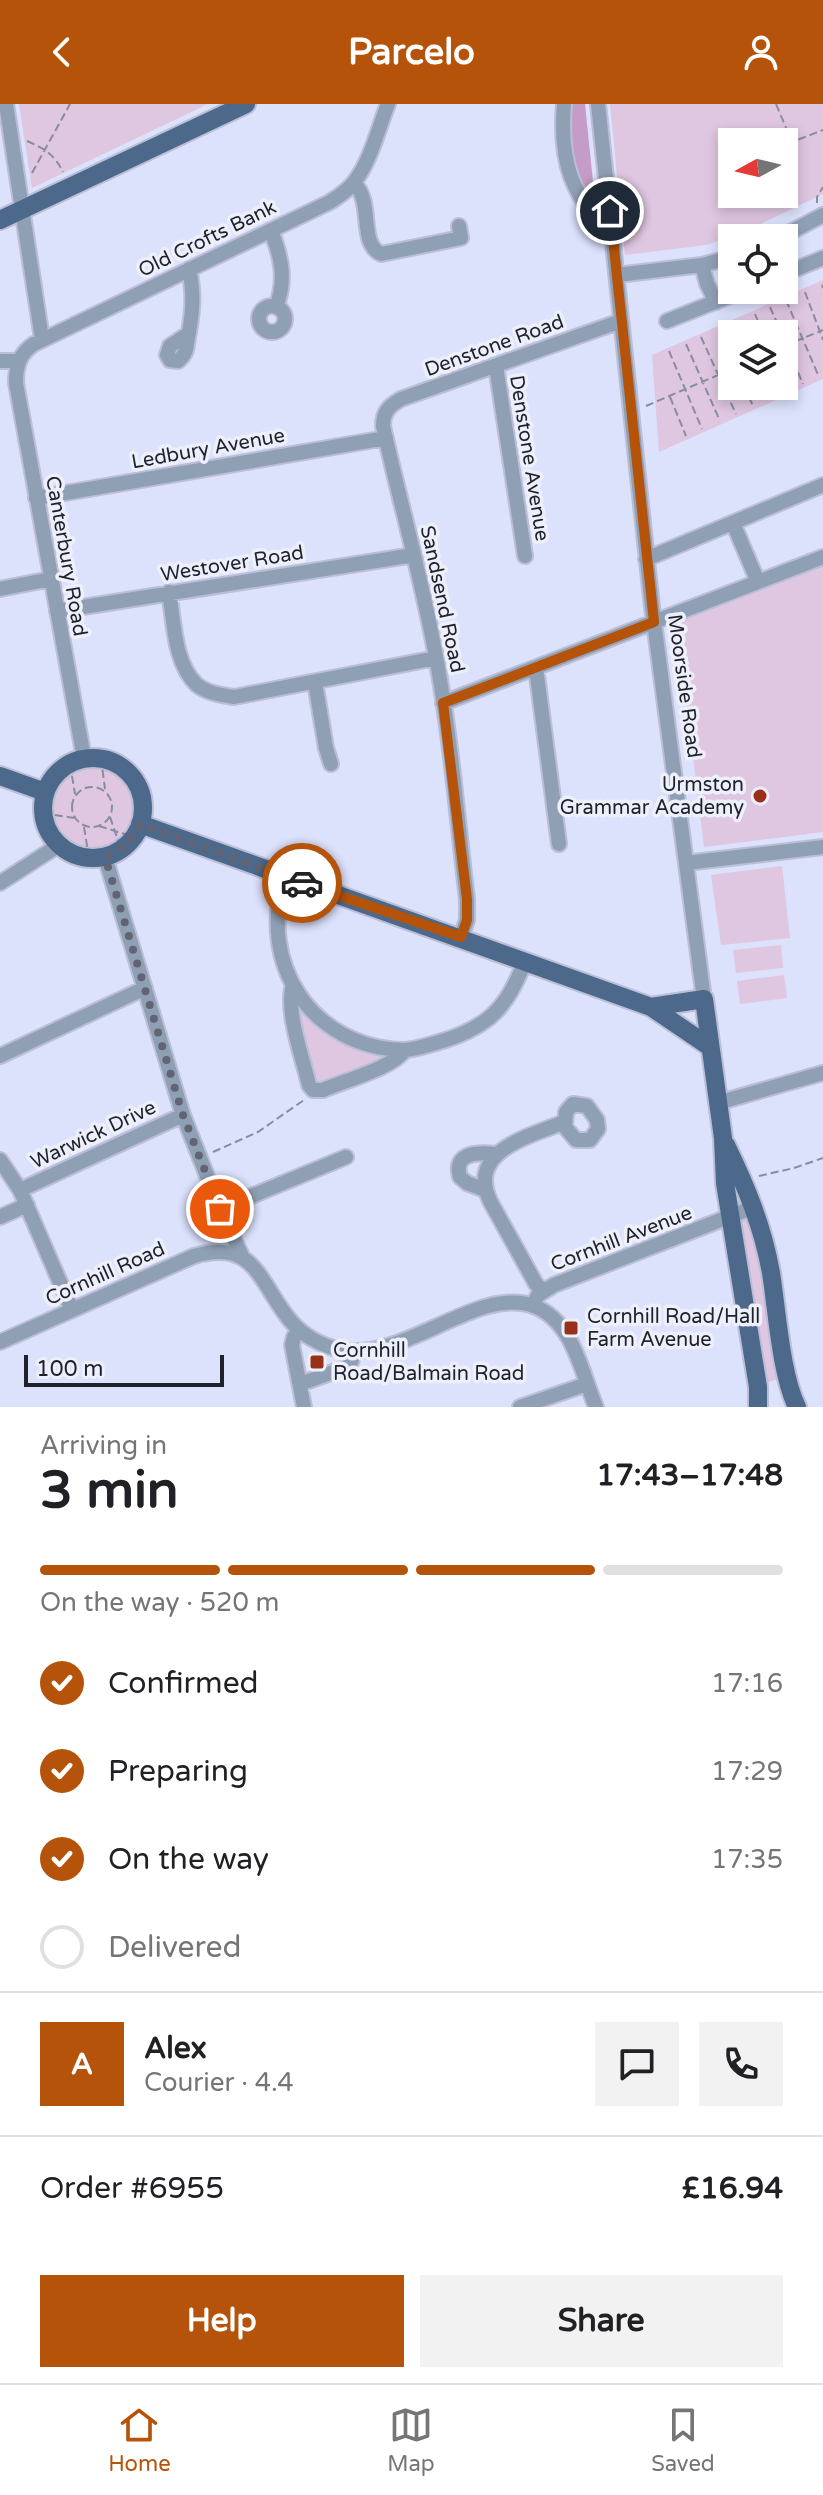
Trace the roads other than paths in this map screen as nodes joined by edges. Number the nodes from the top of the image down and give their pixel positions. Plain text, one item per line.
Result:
1 (6, 104) edge
2 (246, 104) edge
3 (388, 104) edge
4 (564, 104) edge
5 (598, 104) edge
6 (354, 183) junction
7 (21, 202) junction
8 (823, 215) edge
9 (0, 220) edge
10 (459, 226) dead end
11 (798, 228) edge
12 (271, 230) junction
13 (613, 238) junction
14 (823, 258) edge
15 (718, 261) edge
16 (702, 265) junction
17 (798, 268) edge
18 (189, 269) junction
19 (617, 275) junction
20 (716, 302) joint
21 (276, 307) dead end
22 (621, 321) junction
23 (667, 321) dead end
24 (188, 334) dead end
25 (42, 339) junction
26 (0, 361) edge
27 (18, 361) junction
28 (496, 366) junction
29 (385, 413) joint
30 (386, 438) junction
31 (823, 485) edge
32 (36, 498) junction
33 (733, 523) junction
34 (414, 555) junction
35 (525, 556) dead end
36 (823, 557) edge
37 (646, 559) junction
38 (51, 579) junction
39 (758, 582) junction
40 (0, 589) edge
41 (169, 592) junction
42 (57, 611) junction
43 (654, 622) junction
44 (436, 658) junction
45 (536, 668) junction
46 (315, 682) junction
47 (443, 703) junction
48 (85, 760) junction
49 (331, 764) dead end
50 (0, 776) edge
51 (45, 792) junction
52 (559, 844) dead end
53 (59, 845) junction
54 (118, 845) junction
55 (823, 847) edge
56 (686, 863) junction
57 (285, 877) junction
58 (0, 883) edge
59 (461, 937) junction
60 (525, 962) junction
61 (293, 985) junction
62 (145, 988) junction
63 (704, 999) junction
64 (651, 1007) junction
65 (710, 1047) junction
66 (405, 1050) junction
67 (0, 1056) edge
68 (823, 1073) edge
69 (717, 1103) junction
70 (183, 1115) junction
71 (564, 1122) dead end
72 (723, 1138) junction
73 (495, 1154) junction
74 (346, 1157) dead end
75 (0, 1160) edge
76 (20, 1190) junction
77 (485, 1190) junction
78 (27, 1205) junction
79 (754, 1207) junction
80 (220, 1209) junction
81 (731, 1216) junction
82 (0, 1217) edge
83 (242, 1256) junction
84 (548, 1288) junction
85 (533, 1306) junction
86 (72, 1310) junction
87 (299, 1331) junction
88 (0, 1342) edge
89 (354, 1353) junction
90 (300, 1384) junction
91 (587, 1384) junction
92 (299, 1405) edge
93 (520, 1407) edge
94 (596, 1407) edge
95 (758, 1407) edge
96 (797, 1407) edge

1 - 7 street
2 - 7 main road
3 - 6 street
4 - 13 street
5 - 13 street, Moorside Road
6 - 10 street
6 - 12 street, Old Crofts Bank
7 - 9 main road
7 - 25 street
8 - 11 street
12 - 18 street, Old Crofts Bank
12 - 21 street
13 - 19 street, Moorside Road
14 - 17 street
15 - 16 street
16 - 19 street
16 - 20 street
18 - 24 street
18 - 25 street, Old Crofts Bank
19 - 22 street, Moorside Road
20 - 23 street
22 - 28 street, Denstone Road
22 - 37 street, Moorside Road
25 - 27 street, Old Crofts Bank
26 - 27 street
27 - 32 street, Canterbury Road
28 - 29 street, Denstone Road
28 - 35 street, Denstone Avenue
29 - 30 street, Sandsend Road
30 - 32 street, Ledbury Avenue
30 - 34 street, Sandsend Road
31 - 33 street
32 - 38 street, Canterbury Road
33 - 37 street
33 - 39 street
34 - 41 street, Westover Road
34 - 44 street, Sandsend Road
36 - 39 street
37 - 43 street, Moorside Road
38 - 40 street
38 - 42 street, Canterbury Road
39 - 43 street
41 - 42 street, Westover Road
41 - 46 street
42 - 48 street, Canterbury Road
43 - 45 street
43 - 56 street, Moorside Road
44 - 46 street
44 - 47 street, Sandsend Road
45 - 47 street
45 - 52 street
46 - 49 street
47 - 59 street, Sandsend Road
48 - 51 main road
48 - 54 main road
50 - 51 main road
51 - 53 main road
53 - 54 main road
53 - 58 street
54 - 57 main road
54 - 62 street
55 - 56 street
56 - 63 street, Moorside Road
57 - 59 main road
57 - 61 street
59 - 60 main road
60 - 64 main road
60 - 66 street
61 - 66 street
61 - 66 street
62 - 67 street
62 - 70 street
63 - 64 main road
63 - 65 main road, Moorside Road
64 - 65 main road
65 - 69 main road, Moorside Road
68 - 69 street
69 - 72 main road, Moorside Road
70 - 76 street, Warwick Drive
70 - 80 street
71 - 73 street
72 - 79 main road, Moorside Road
72 - 81 main road, Moorside Road
73 - 77 street
73 - 77 street
74 - 80 street
75 - 76 street
76 - 78 street
77 - 84 street
78 - 82 street
78 - 86 street
79 - 81 street, Cornhill Avenue
79 - 96 main road, Moorside Road
80 - 83 street
81 - 84 street, Cornhill Avenue
81 - 95 main road, Moorside Road
83 - 86 street, Cornhill Road
83 - 87 street
84 - 85 street, Cornhill Avenue
85 - 89 street
85 - 91 street
86 - 88 street, Cornhill Road
87 - 89 street
87 - 90 street
89 - 90 street
90 - 92 street
91 - 93 street
91 - 94 street

